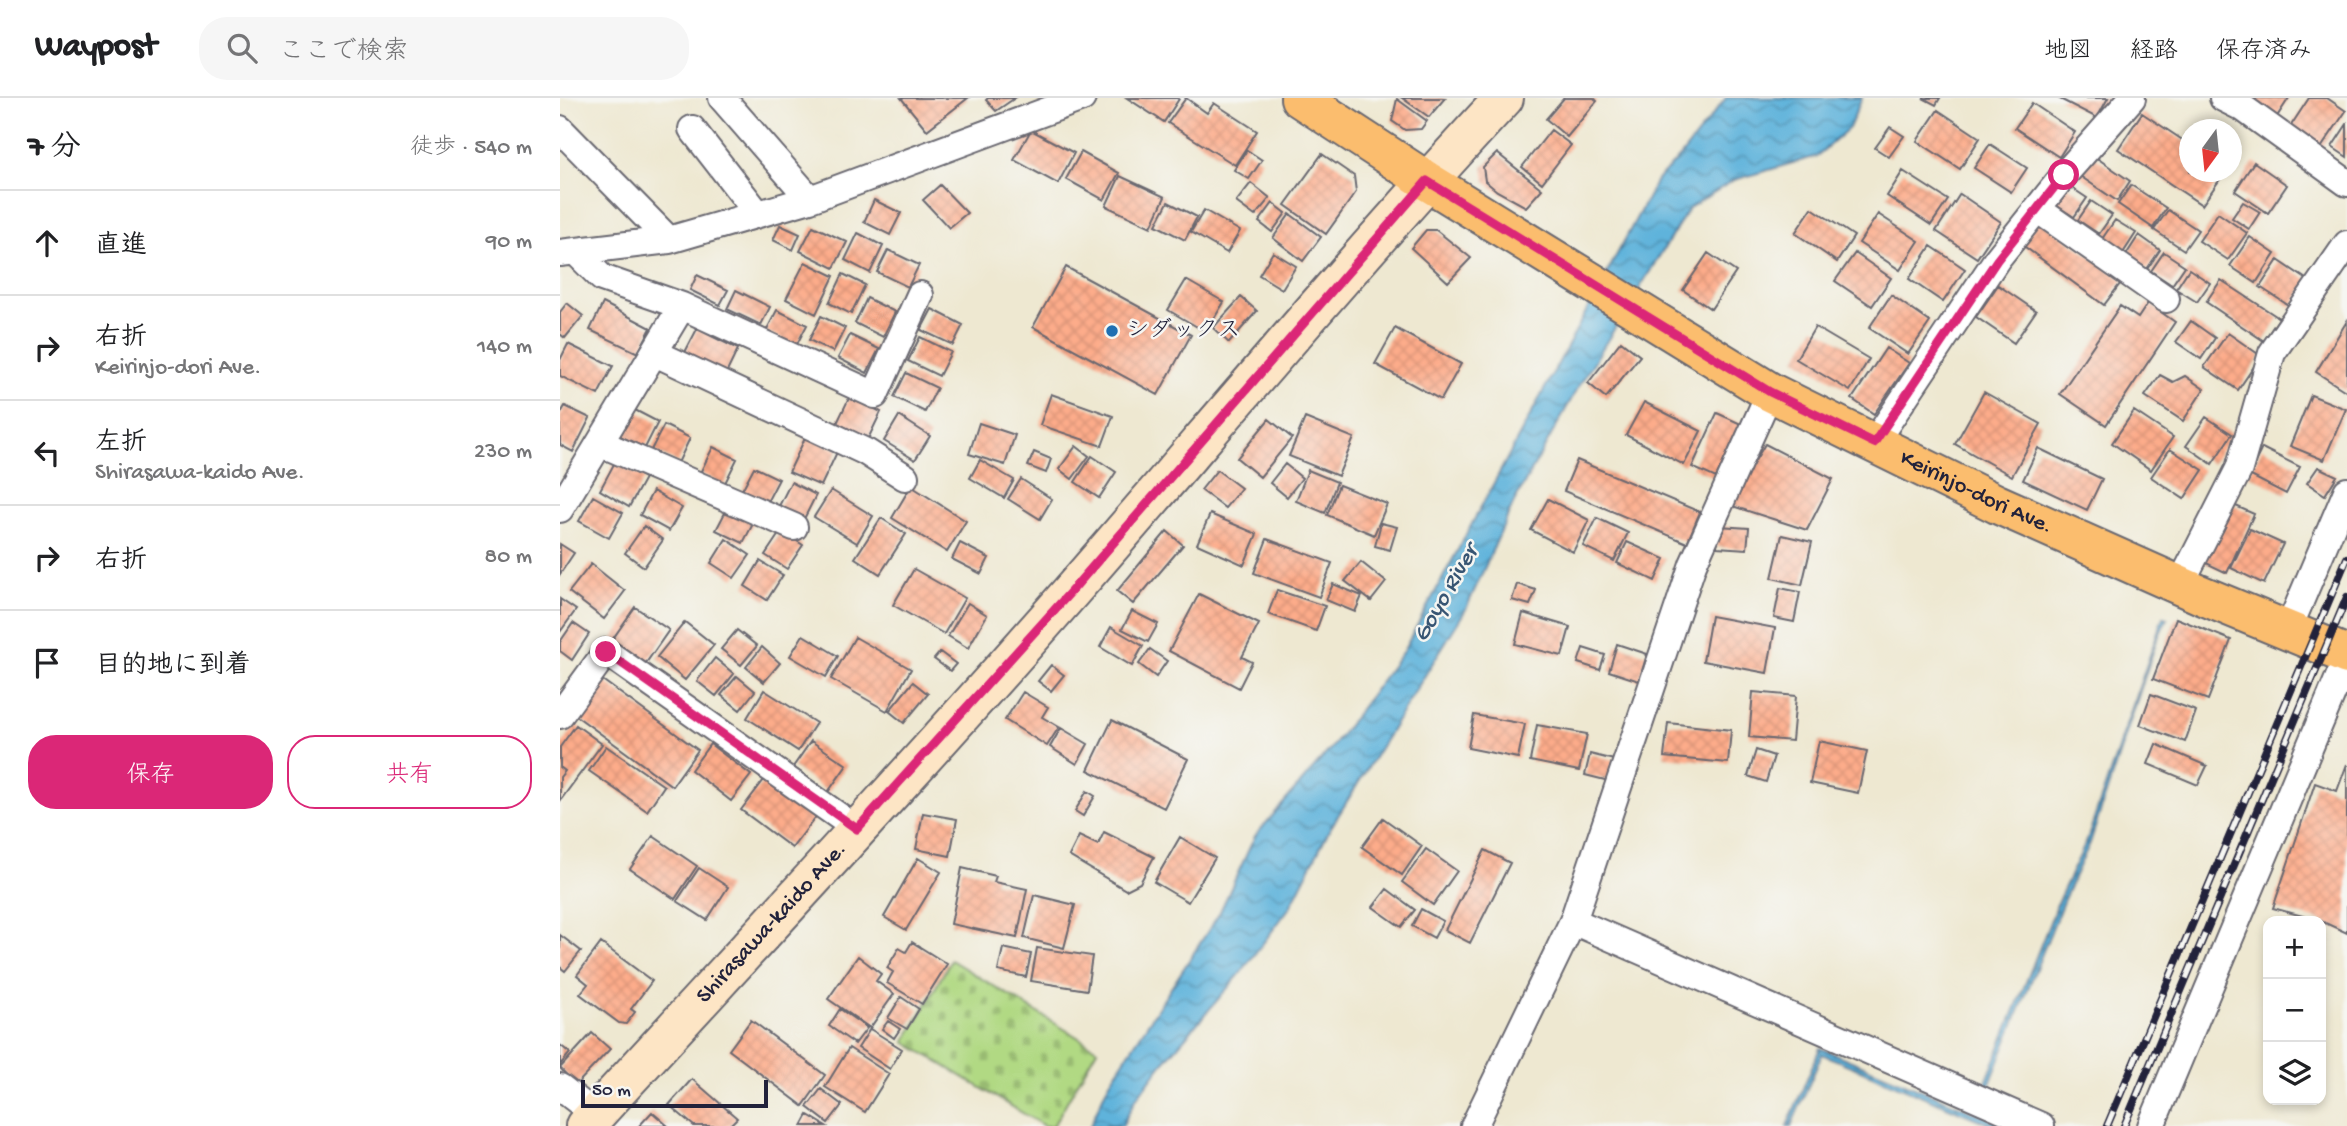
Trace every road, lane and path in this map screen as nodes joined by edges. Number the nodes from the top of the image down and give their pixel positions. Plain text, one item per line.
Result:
1 (722, 98) edge
2 (1082, 98) edge
3 (1300, 98) edge
4 (1504, 98) edge
5 (2132, 98) edge
6 (2239, 101) edge
7 (560, 129) edge
8 (692, 129) dead end
9 (1427, 181) junction
10 (2347, 183) edge
11 (810, 199) junction
12 (2037, 209) junction
13 (758, 214) junction
14 (669, 240) junction
15 (2347, 244) edge
16 (567, 252) edge
17 (920, 295) dead end
18 (2166, 299) dead end
19 (682, 306) junction
20 (655, 353) junction
21 (1770, 392) junction
22 (600, 443) junction
23 (1874, 443) junction
24 (905, 477) dead end
25 (2347, 491) edge
26 (560, 509) edge
27 (794, 527) dead end
28 (2180, 585) junction
29 (2288, 630) junction
30 (2347, 656) edge
31 (560, 715) edge
32 (857, 829) junction
33 (1573, 921) junction
34 (560, 1087) edge
35 (591, 1120) edge
36 (1474, 1126) edge
37 (2041, 1126) edge
38 (2151, 1126) edge

1 - 11 street
2 - 11 street
3 - 9 main road, Keirinjo-dori Ave.
4 - 9 main road, Shirasawa-kaido Ave.
5 - 12 street
6 - 10 street
7 - 14 street
8 - 13 street
9 - 21 main road, Keirinjo-dori Ave.
9 - 32 main road, Shirasawa-kaido Ave.
11 - 13 street
12 - 18 street
12 - 23 street
13 - 14 street
14 - 16 street
15 - 28 street
16 - 19 street
17 - 19 street
19 - 20 street
20 - 22 street
20 - 24 street
21 - 23 main road, Keirinjo-dori Ave.
21 - 33 street
22 - 26 street
22 - 27 street
23 - 28 main road, Keirinjo-dori Ave.
25 - 29 street
28 - 29 main road, Keirinjo-dori Ave.
29 - 30 main road, Keirinjo-dori Ave.
30 - 38 street
31 - 32 street
32 - 35 main road, Shirasawa-kaido Ave.
33 - 36 street
33 - 37 street
34 - 35 street

